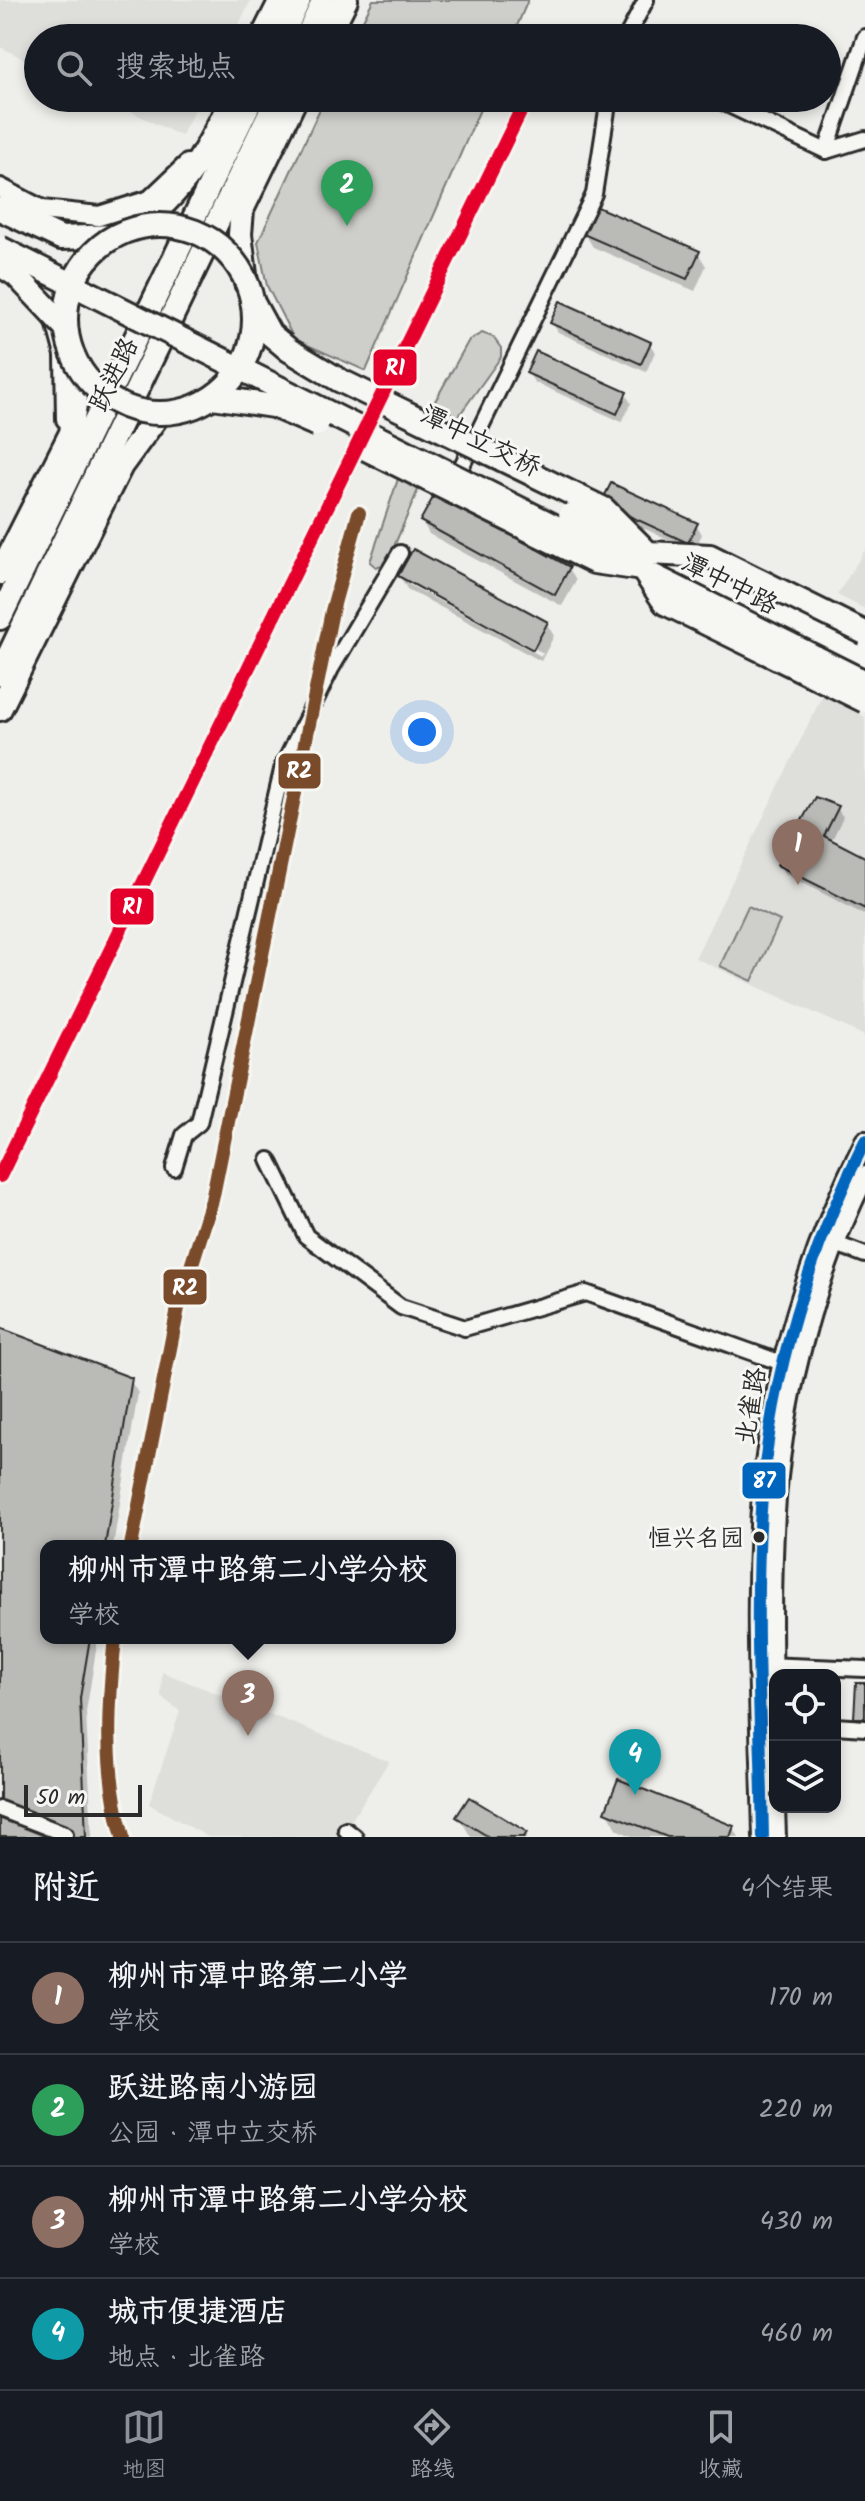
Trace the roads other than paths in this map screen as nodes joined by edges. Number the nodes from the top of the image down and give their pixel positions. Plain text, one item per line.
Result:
1 (270, 0) edge
2 (281, 0) edge
3 (299, 0) edge
4 (324, 0) edge
5 (346, 0) edge
6 (646, 0) edge
7 (259, 24) edge
8 (269, 24) edge
9 (288, 24) edge
10 (313, 24) edge
11 (334, 24) edge
12 (633, 24) edge
13 (865, 37) edge
14 (841, 107) edge
15 (216, 112) edge
16 (225, 112) edge
17 (245, 112) edge
18 (270, 112) edge
19 (289, 112) edge
20 (607, 112) edge
21 (744, 112) edge
22 (839, 112) edge
23 (865, 139) edge
24 (826, 151) junction
25 (0, 188) edge
26 (0, 209) edge
27 (0, 232) edge
28 (125, 233) junction
29 (0, 248) edge
30 (0, 254) edge
31 (0, 265) edge
32 (249, 292) junction
33 (66, 328) junction
34 (80, 369) junction
35 (213, 397) junction
36 (159, 414) junction
37 (468, 453) junction
38 (623, 528) junction
39 (572, 532) joint
40 (400, 553) dead end
41 (0, 558) edge
42 (606, 560) junction
43 (645, 561) junction
44 (0, 573) edge
45 (0, 618) edge
46 (865, 633) edge
47 (865, 645) edge
48 (865, 660) edge
49 (0, 674) edge
50 (865, 682) edge
51 (865, 690) edge
52 (865, 701) edge
53 (0, 709) edge
54 (865, 1141) edge
55 (269, 1160) dead end
56 (174, 1168) dead end
57 (865, 1176) edge
58 (836, 1244) junction
59 (865, 1255) edge
60 (782, 1363) junction
61 (766, 1665) junction
62 (865, 1669) edge
63 (769, 1708) edge
64 (841, 1726) edge
65 (865, 1728) edge
66 (769, 1738) edge
67 (0, 1809) edge
68 (775, 1813) edge
69 (65, 1834) dead end
70 (763, 1837) edge
71 (776, 1837) edge

1 - 7 street
2 - 8 main road
3 - 9 main road
4 - 10 main road
5 - 11 main road
6 - 12 street
13 - 14 street
15 - 25 street
16 - 28 main road
17 - 45 main road, 跃进路
18 - 49 main road, 跃进路
19 - 32 main road
20 - 37 street
21 - 24 street
22 - 24 street
23 - 24 street
26 - 28 main road
27 - 43 main road, 潭中立交桥, bridge
28 - 32 main road, bridge
28 - 33 main road, bridge
29 - 39 main road, 潭中立交桥, bridge
30 - 41 street
31 - 33 main road, bridge
32 - 35 main road, bridge
32 - 43 main road, bridge
33 - 34 main road, bridge
34 - 36 main road, bridge
34 - 44 main road
35 - 36 main road, bridge
35 - 43 main road, bridge
36 - 53 main road
37 - 38 street
37 - 42 street
38 - 42 street
38 - 47 street
39 - 43 main road, 潭中中路, bridge
40 - 56 street
42 - 51 street
43 - 46 main road, bridge
43 - 48 main road, 潭中中路
43 - 50 main road, 潭中中路, bridge
43 - 52 main road, bridge
54 - 60 street, 北雀路
55 - 60 street
57 - 58 street, 北雀路
58 - 59 street
58 - 61 street, 北雀路
60 - 61 street, 北雀路
61 - 62 street
61 - 63 street, 北雀路
64 - 65 street
66 - 70 street, 北雀路
67 - 69 street
68 - 71 street

